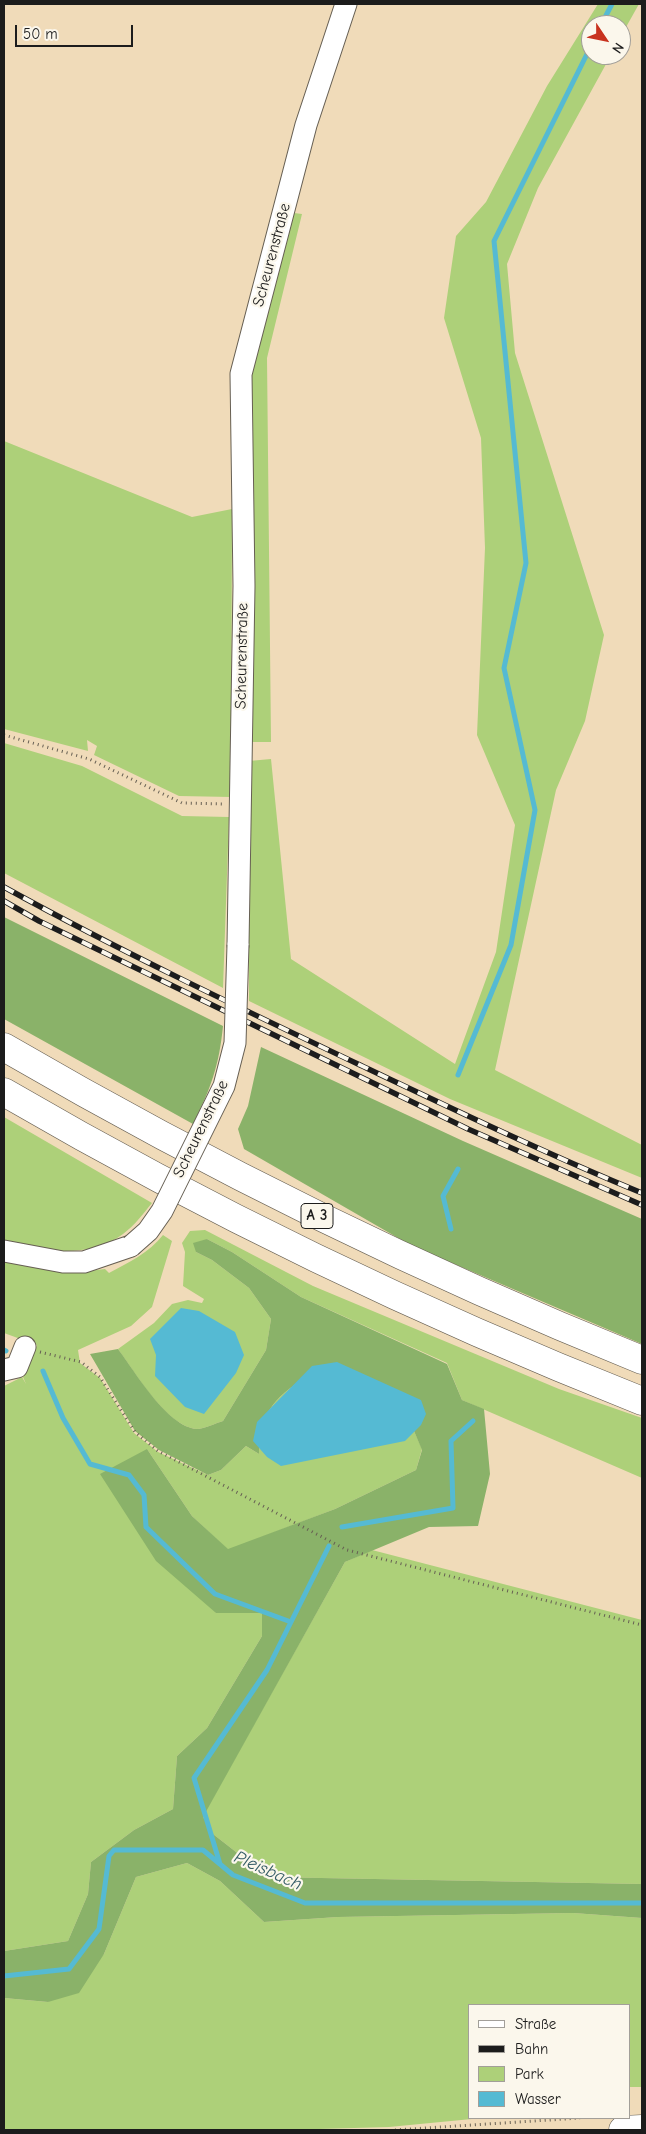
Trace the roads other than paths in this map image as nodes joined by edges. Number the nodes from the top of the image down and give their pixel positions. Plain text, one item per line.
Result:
1 (346, 4) edge
2 (4, 1047) edge
3 (4, 1092) edge
4 (4, 1251) edge
5 (25, 1347) road end
6 (642, 1360) edge
7 (4, 1370) edge
8 (642, 1402) edge
9 (642, 2129) edge
10 (623, 2130) edge

1 - 4 street, Scheurenstraße, bridge
2 - 6 main road, A 3
3 - 8 main road, A 3
5 - 7 street
9 - 10 main road

